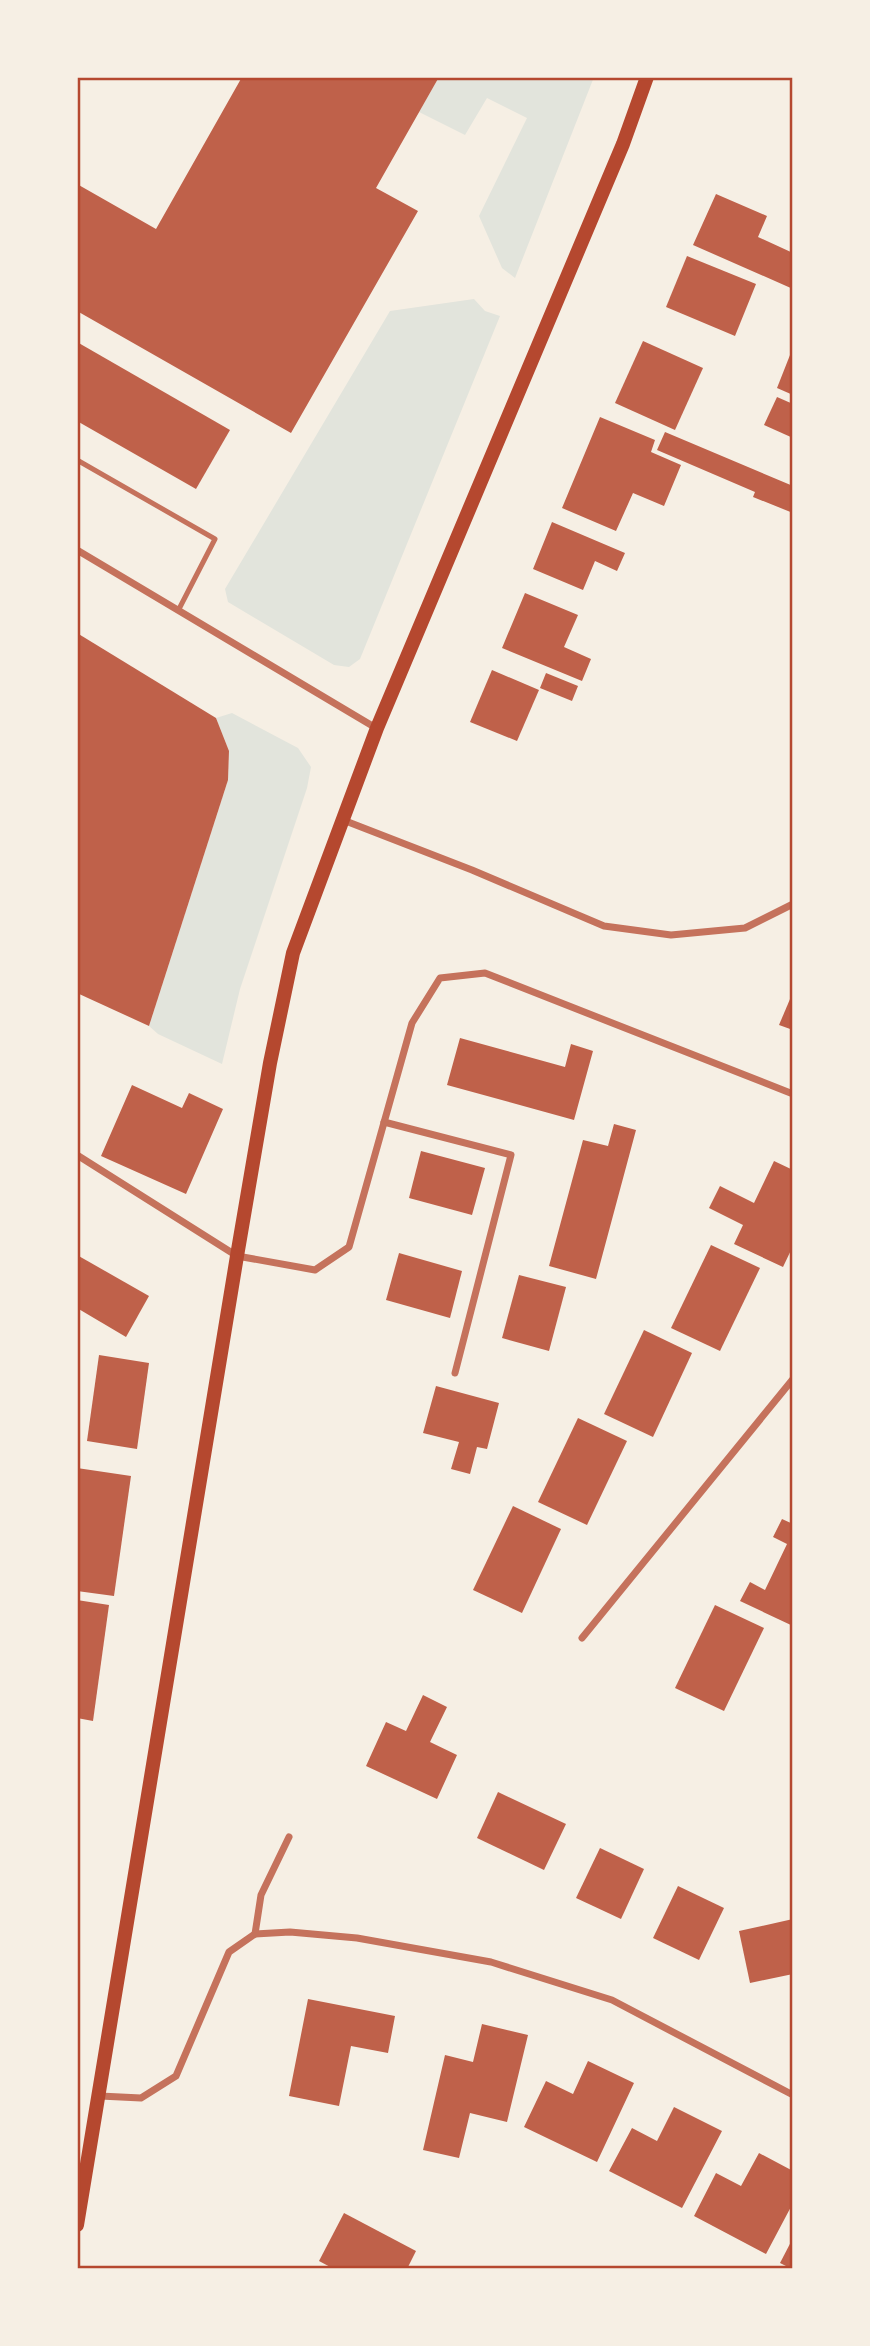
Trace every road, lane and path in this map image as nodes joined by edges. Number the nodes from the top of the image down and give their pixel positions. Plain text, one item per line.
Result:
1 (647, 77) edge
2 (77, 460) edge
3 (77, 550) edge
4 (179, 609) junction
5 (377, 728) junction
6 (343, 820) junction
7 (793, 904) edge
8 (793, 1094) edge
9 (384, 1122) junction
10 (77, 1155) edge
11 (237, 1256) junction
12 (455, 1373) dead end
13 (793, 1379) edge
14 (582, 1639) dead end
15 (289, 1837) dead end
16 (255, 1934) junction
17 (793, 2095) edge
18 (100, 2096) junction
19 (77, 2225) edge

1 - 5 main road
2 - 4 lane
3 - 4 street
4 - 5 street
5 - 6 main road
6 - 7 street
6 - 11 main road
8 - 9 street
9 - 11 street
9 - 12 street
10 - 11 street
11 - 18 main road
13 - 14 street
15 - 16 street
16 - 17 street
16 - 18 street
18 - 19 main road

